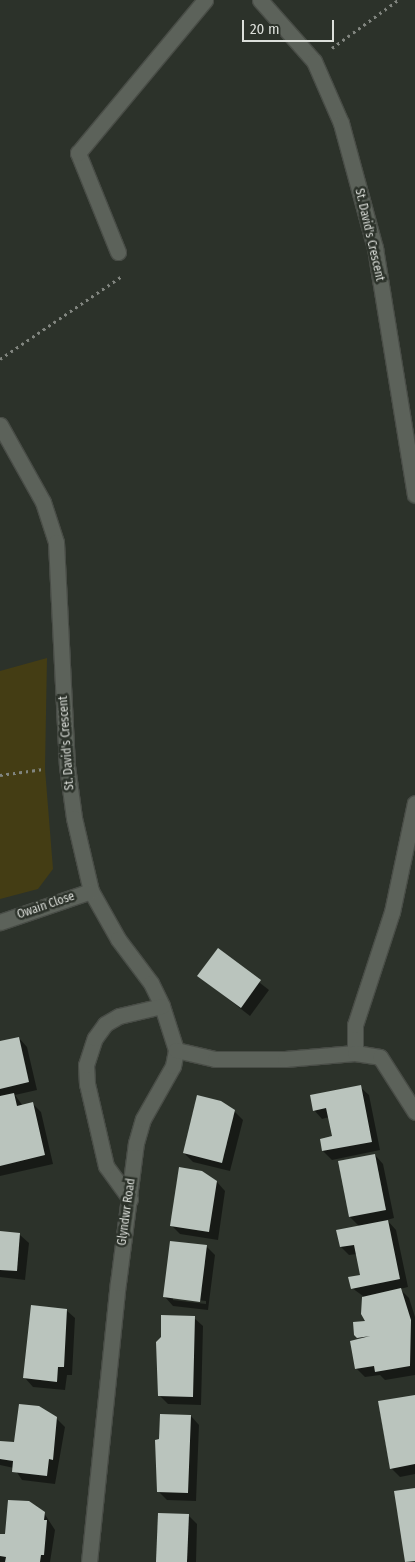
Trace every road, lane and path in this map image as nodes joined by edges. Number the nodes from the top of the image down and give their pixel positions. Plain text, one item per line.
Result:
1 (205, 0) edge
2 (260, 0) edge
3 (398, 0) edge
4 (314, 61) junction
5 (118, 252) joint
6 (0, 359) edge
7 (0, 425) edge
8 (415, 495) edge
9 (66, 766) junction
10 (0, 775) edge
11 (415, 804) edge
12 (91, 891) junction
13 (0, 922) edge
14 (162, 1006) junction
15 (176, 1050) junction
16 (355, 1053) junction
17 (415, 1112) edge
18 (130, 1199) junction
19 (89, 1562) edge

1 - 5 street
2 - 4 street, St. David's Crescent
3 - 4 path
4 - 8 street, St. David's Crescent
5 - 6 path
7 - 9 street, St. David's Crescent
9 - 10 path
9 - 12 street, St. David's Crescent
11 - 16 street
12 - 13 street, Owain Close
12 - 14 street, St. David's Crescent
14 - 15 street, St. David's Crescent
14 - 18 street
15 - 16 street
15 - 18 street, Glyndwr Road
16 - 17 street
18 - 19 street, Glyndwr Road

